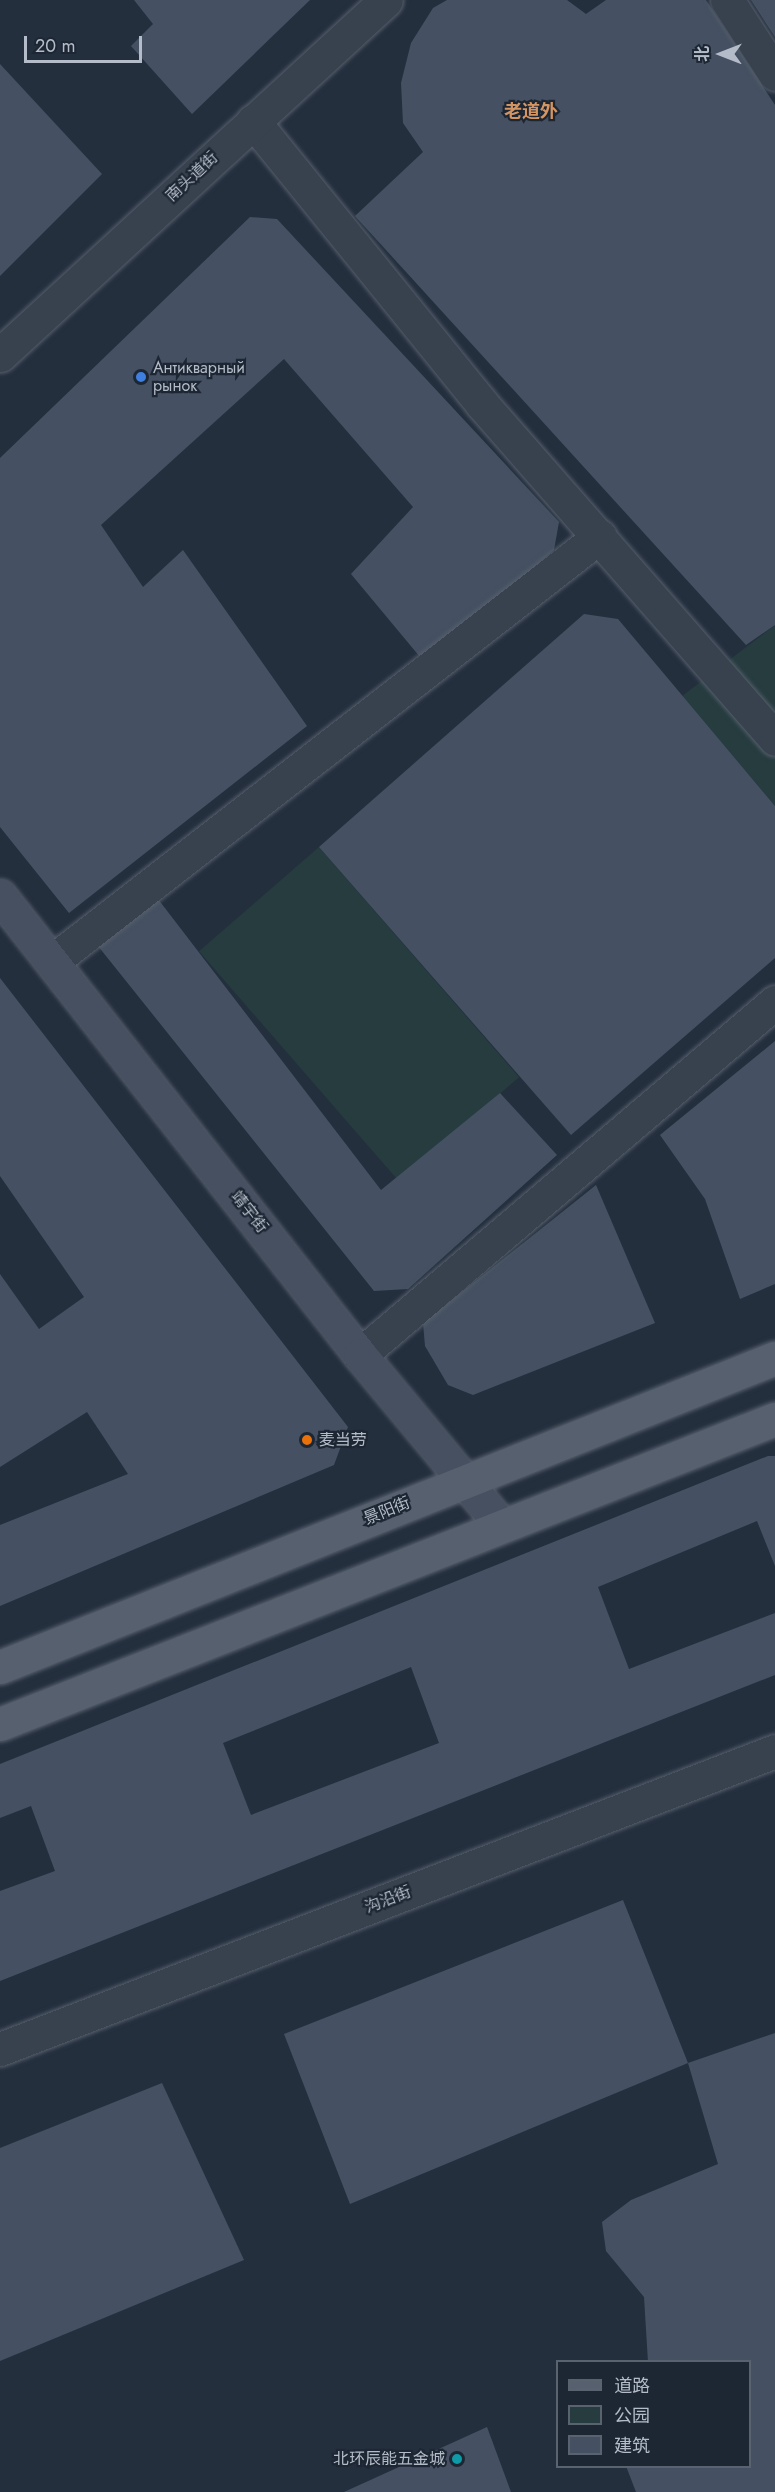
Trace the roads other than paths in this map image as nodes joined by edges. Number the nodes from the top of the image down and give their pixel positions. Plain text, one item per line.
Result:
1 (386, 0) edge
2 (727, 0) edge
3 (775, 74) edge
4 (253, 121) junction
5 (0, 355) edge
6 (600, 536) junction
7 (775, 738) edge
8 (0, 896) edge
9 (54, 960) junction
10 (775, 1002) edge
11 (360, 1355) junction
12 (775, 1358) edge
13 (775, 1419) edge
14 (463, 1480) junction
15 (502, 1526) junction
16 (0, 1667) edge
17 (0, 1724) edge
18 (775, 1752) edge
19 (0, 2049) edge

1 - 4 street, 南头道街
2 - 3 street
4 - 5 street, 南头道街
4 - 6 street
6 - 7 street
6 - 9 street
8 - 9 main road, 靖宇街
9 - 11 main road, 靖宇街
10 - 11 street
11 - 14 main road, 靖宇街
12 - 14 main road, 景阳街
13 - 15 main road
14 - 15 main road, 靖宇街
14 - 16 main road, 景阳街
15 - 17 main road
18 - 19 street, 沟沿街

